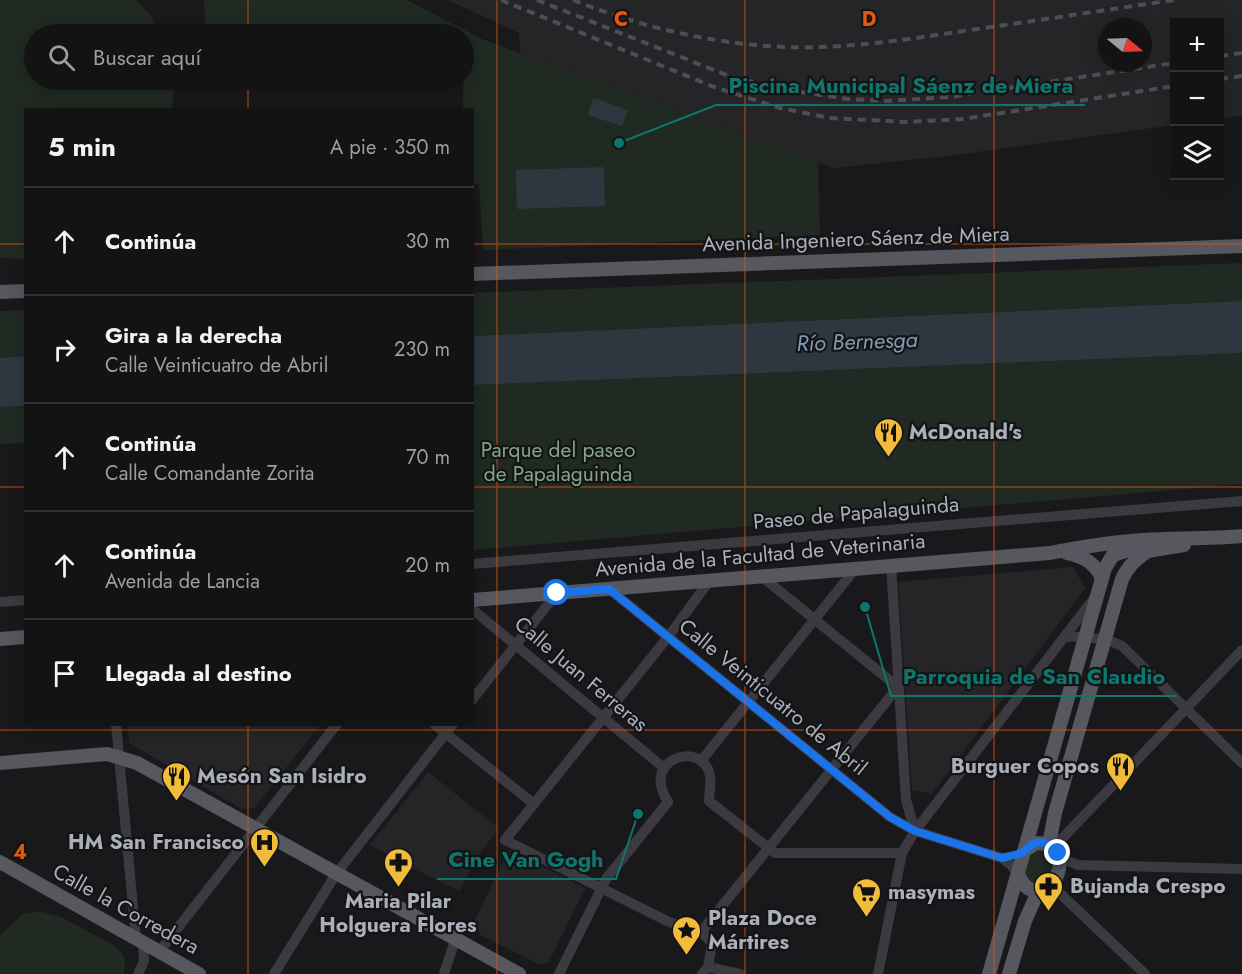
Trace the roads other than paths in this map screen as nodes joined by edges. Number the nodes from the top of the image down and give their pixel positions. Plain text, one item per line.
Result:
1 (1242, 246) edge
2 (474, 274) edge
3 (24, 291) edge
4 (0, 292) edge
5 (1242, 501) edge
6 (1242, 536) edge
7 (1168, 540) junction
8 (1206, 540) junction
9 (1094, 545) junction
10 (1148, 551) junction
11 (1050, 553) junction
12 (1067, 553) junction
13 (1113, 555) junction
14 (474, 564) edge
15 (891, 565) junction
16 (856, 568) junction
17 (761, 576) junction
18 (1102, 578) junction
19 (1122, 579) junction
20 (710, 580) junction
21 (609, 589) junction
22 (557, 593) junction
23 (1098, 594) junction
24 (24, 600) edge
25 (474, 600) edge
26 (0, 602) edge
27 (474, 611) edge
28 (814, 621) junction
29 (1086, 636) junction
30 (24, 637) edge
31 (668, 637) junction
32 (1065, 637) junction
33 (0, 639) edge
34 (1104, 640) junction
35 (516, 645) junction
36 (1242, 650) edge
37 (898, 687) junction
38 (474, 698) edge
39 (748, 702) junction
40 (1186, 708) junction
41 (603, 718) junction
42 (116, 726) edge
43 (335, 726) edge
44 (436, 726) edge
45 (452, 726) edge
46 (446, 734) junction
47 (119, 757) junction
48 (701, 761) junction
49 (0, 763) edge
50 (1242, 763) edge
51 (664, 768) junction
52 (831, 770) junction
53 (534, 804) junction
54 (256, 829) junction
55 (915, 831) junction
56 (768, 849) junction
57 (1054, 850) junction
58 (1024, 851) junction
59 (902, 853) junction
60 (1002, 858) junction
61 (0, 862) edge
62 (1242, 869) edge
63 (336, 874) junction
64 (1018, 875) junction
65 (1051, 885) junction
66 (602, 888) junction
67 (1038, 892) junction
68 (701, 932) junction
69 (455, 940) junction
70 (140, 941) junction
71 (159, 951) junction
72 (705, 970) edge
73 (138, 974) edge
74 (200, 974) edge
75 (274, 974) edge
76 (444, 974) edge
77 (519, 974) edge
78 (560, 974) edge
79 (740, 974) edge
80 (878, 974) edge
81 (989, 974) edge
82 (1009, 974) edge
83 (1145, 974) edge

1 - 2 main road, Avenida Ingeniero Sáenz de Miera
3 - 4 main road
5 - 14 street, Paseo de Papalaguinda
6 - 8 main road, Avenida de la Facultad de Veterinaria
7 - 8 main road, Avenida de la Facultad de Veterinaria
7 - 9 main road, Avenida de la Facultad de Veterinaria
7 - 13 main road
8 - 10 main road, Avenida de la Facultad de Veterinaria
9 - 11 main road, Avenida de la Facultad de Veterinaria
9 - 13 main road
10 - 13 main road, Avenida de la Facultad de Veterinaria
10 - 19 main road
11 - 12 main road, Avenida de la Facultad de Veterinaria
11 - 15 main road, Avenida de la Facultad de Veterinaria
12 - 13 main road, Avenida de la Facultad de Veterinaria
12 - 18 main road
13 - 18 main road
13 - 19 main road
15 - 16 main road, Avenida de la Facultad de Veterinaria
15 - 37 street
16 - 17 main road, Avenida de la Facultad de Veterinaria
16 - 28 street
17 - 20 main road, Avenida de la Facultad de Veterinaria
17 - 28 street
18 - 23 main road
19 - 34 main road
20 - 21 main road, Avenida de la Facultad de Veterinaria
20 - 31 street
21 - 22 main road, Avenida de la Facultad de Veterinaria
21 - 31 street, Calle Veinticuatro de Abril
22 - 25 main road, Avenida de la Facultad de Veterinaria
22 - 35 street
23 - 29 main road
23 - 32 street
24 - 26 street
27 - 35 street, Calle Juan Ferreras
28 - 37 street
28 - 39 street
29 - 32 street
29 - 34 street
29 - 58 main road
30 - 33 main road
31 - 39 street, Calle Veinticuatro de Abril
31 - 41 street
32 - 55 street
34 - 40 street
34 - 57 main road
35 - 38 street
35 - 41 street, Calle Juan Ferreras
36 - 40 street
37 - 52 street
37 - 55 street
39 - 48 street
39 - 52 street, Calle Veinticuatro de Abril
40 - 50 street
40 - 57 street
41 - 51 street, Calle Juan Ferreras
41 - 53 street
42 - 47 street
43 - 54 street
44 - 46 street
45 - 46 street
46 - 53 street
46 - 63 street
47 - 49 main road
47 - 54 main road
47 - 70 street
48 - 51 street
48 - 56 street
51 - 66 street
52 - 55 street, Calle Veinticuatro de Abril
52 - 56 street
53 - 66 street
54 - 63 main road
54 - 71 street
55 - 59 street
55 - 60 street, Calle Veinticuatro de Abril
56 - 59 street
56 - 68 street
57 - 58 main road
57 - 62 street
57 - 65 main road
58 - 60 street
58 - 64 main road
59 - 80 street
60 - 64 street
61 - 70 main road, Calle la Corredera
63 - 69 main road
63 - 75 street
64 - 67 main road
64 - 81 main road
65 - 67 main road
65 - 83 street
66 - 68 street
66 - 78 street
67 - 82 main road
68 - 72 street
69 - 76 street
69 - 77 main road
70 - 71 main road, Calle la Corredera
70 - 73 street
71 - 74 main road, Calle la Corredera
72 - 79 street

